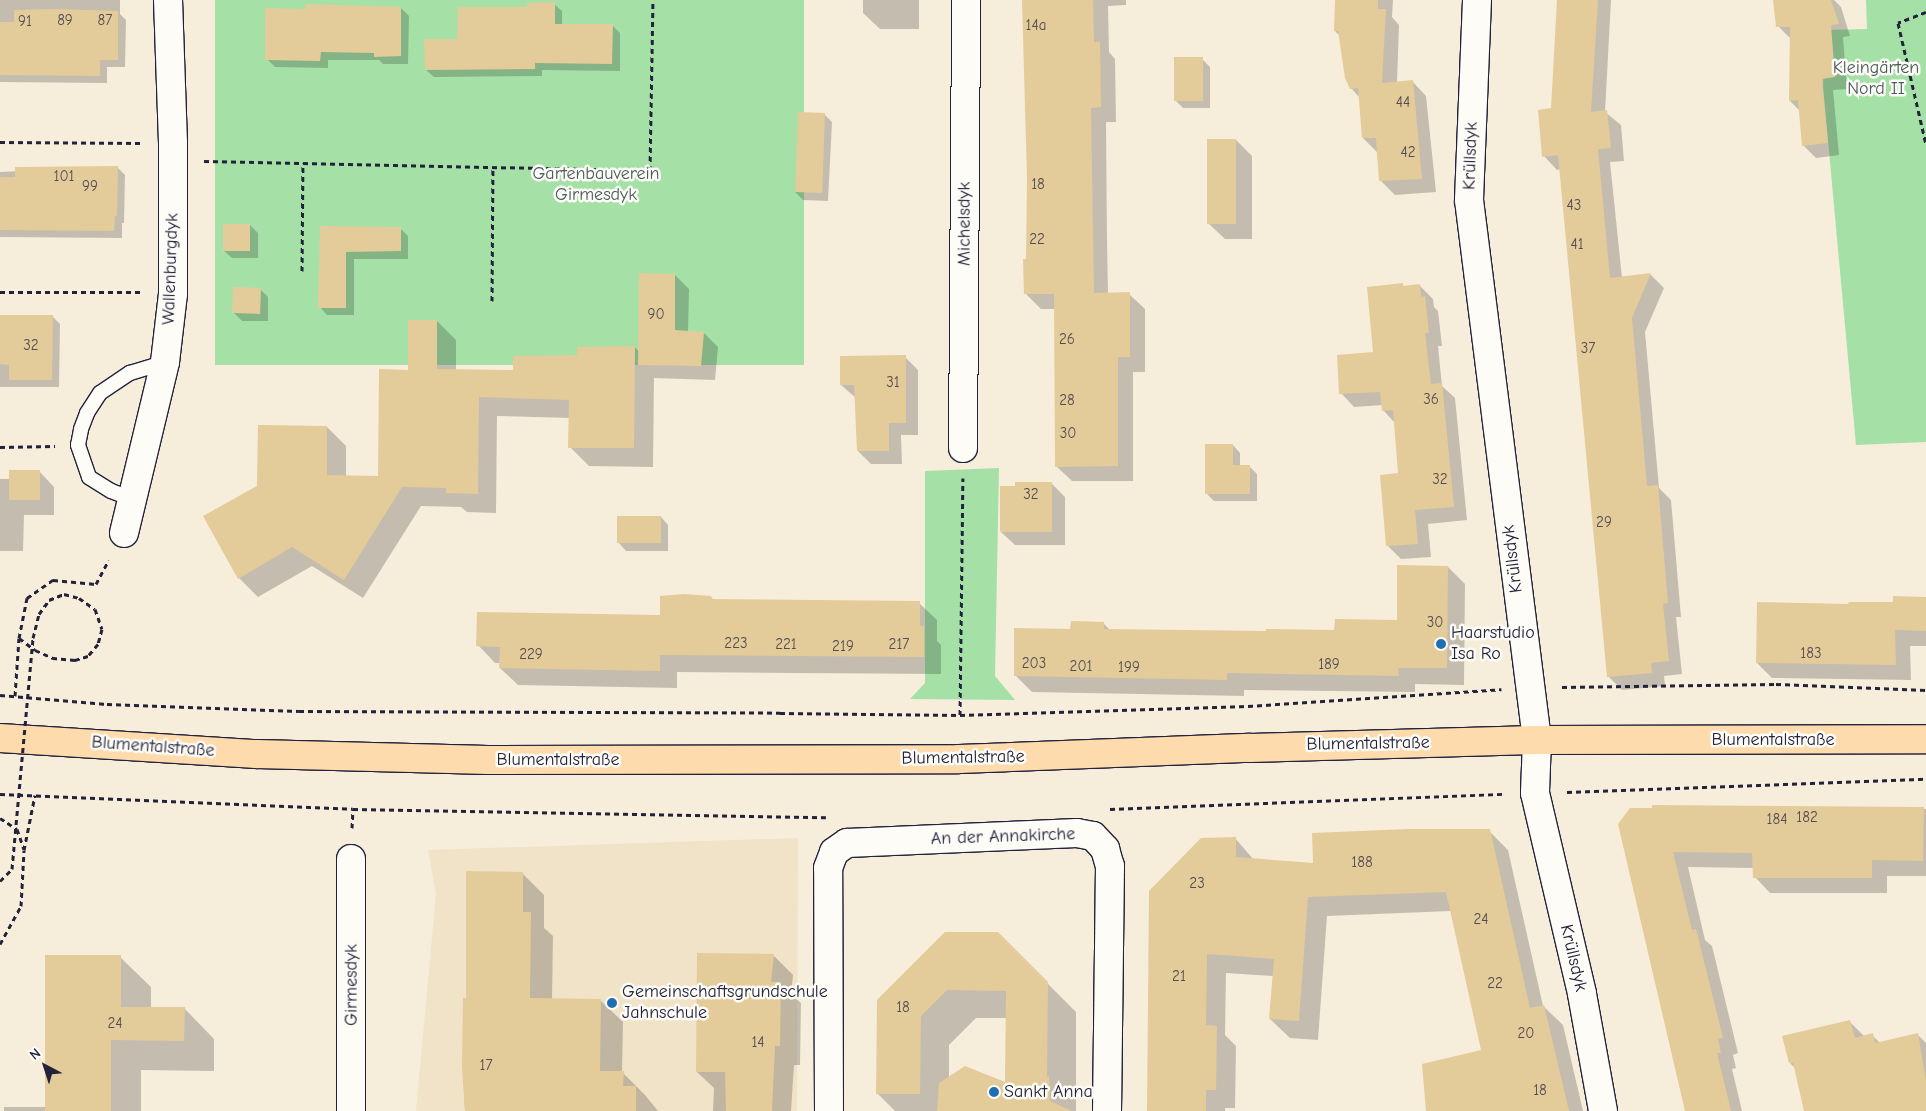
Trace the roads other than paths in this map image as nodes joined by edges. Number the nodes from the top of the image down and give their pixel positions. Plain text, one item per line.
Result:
1 (168, 0) edge
2 (966, 0) edge
3 (1477, 0) edge
4 (165, 362) junction
5 (963, 448) road end
6 (132, 499) junction
7 (124, 533) road end
8 (0, 738) edge
9 (1537, 740) junction
10 (1926, 740) edge
11 (351, 859) dead end
12 (351, 1111) edge
13 (829, 1111) edge
14 (1107, 1111) edge
15 (1603, 1111) edge

1 - 4 street, Wallenburgdyk
2 - 5 street, Michelsdyk
3 - 9 street, Krüllsdyk
4 - 6 street, Wallenburgdyk
4 - 6 lane
6 - 7 street, Wallenburgdyk
8 - 9 main road, Blumentalstraße
9 - 10 main road, Blumentalstraße
9 - 15 street, Krüllsdyk
11 - 12 street, Girmesdyk
13 - 14 street, An der Annakirche

